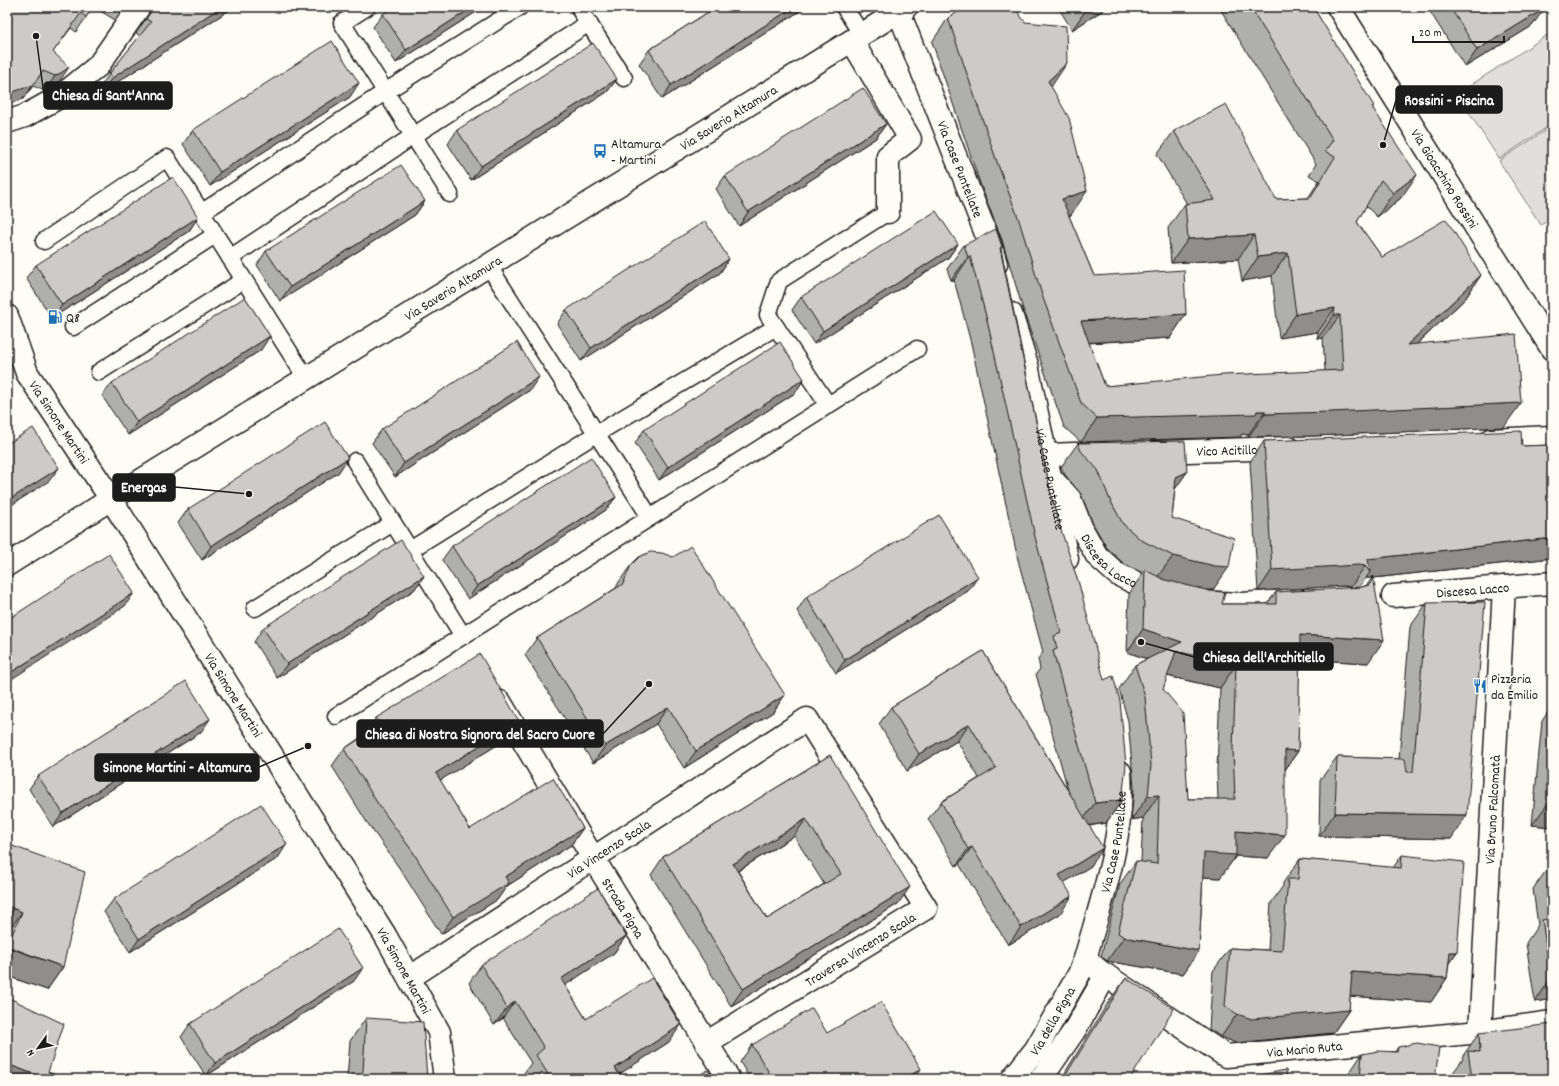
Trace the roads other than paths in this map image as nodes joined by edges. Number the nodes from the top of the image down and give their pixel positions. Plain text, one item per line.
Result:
1 (139, 7) edge
2 (368, 7) edge
3 (520, 7) edge
4 (844, 7) edge
5 (581, 8) edge
6 (901, 8) edge
7 (1342, 12) edge
8 (589, 23) junction
9 (856, 38) junction
10 (624, 78) dead end
11 (386, 92) junction
12 (7, 122) edge
13 (414, 136) junction
14 (450, 194) dead end
15 (888, 212) joint
16 (201, 213) junction
17 (215, 235) junction
18 (44, 241) dead end
19 (230, 258) junction
20 (488, 265) junction
21 (244, 280) junction
22 (7, 316) edge
23 (73, 327) dead end
24 (776, 327) junction
25 (917, 349) dead end
26 (1552, 349) edge
27 (98, 372) dead end
28 (306, 378) junction
29 (828, 405) junction
30 (596, 434) junction
31 (1552, 437) edge
32 (1472, 441) edge
33 (1307, 448) edge
34 (1046, 455) junction
35 (355, 461) dead end
36 (1050, 477) junction
37 (111, 498) junction
38 (650, 517) junction
39 (393, 523) junction
40 (410, 550) junction
41 (7, 565) edge
42 (1072, 578) edge
43 (1552, 583) edge
44 (1504, 587) junction
45 (1393, 596) dead end
46 (1322, 599) edge
47 (255, 608) dead end
48 (463, 636) junction
49 (491, 687) edge
50 (336, 716) dead end
51 (807, 719) joint
52 (1118, 752) edge
53 (593, 858) junction
54 (1085, 959) junction
55 (1106, 975) junction
56 (409, 978) junction
57 (1552, 1022) edge
58 (1480, 1032) junction
59 (706, 1043) junction
60 (445, 1079) edge
61 (729, 1079) edge
62 (1012, 1079) edge
63 (1041, 1079) edge

1 - 12 street
2 - 11 lane
3 - 11 lane
4 - 9 lane
5 - 8 lane
6 - 9 street, Via Saverio Altamura
6 - 34 street, Via Case Puntellate
7 - 26 street, Via Gioacchino Rossini
8 - 10 lane
8 - 13 lane
9 - 15 street
9 - 20 street, Via Saverio Altamura
11 - 13 lane
11 - 16 lane
13 - 14 lane
13 - 19 lane
15 - 24 lane
16 - 17 lane
16 - 18 lane
17 - 19 lane
17 - 23 lane
19 - 21 lane
20 - 28 street, Via Saverio Altamura
20 - 30 lane
21 - 27 lane
21 - 28 lane
22 - 37 street, Via Simone Martini
24 - 29 lane
24 - 30 lane
25 - 29 lane
28 - 37 street, Via Saverio Altamura
29 - 38 lane
30 - 38 lane
30 - 40 lane
31 - 32 street
33 - 34 street, Vico Acitillo
34 - 36 street, Via Case Puntellate
35 - 39 lane
36 - 42 street, Via Case Puntellate
36 - 46 street, Discesa Lacco
37 - 41 street, Via Saverio Altamura
37 - 56 street, Via Simone Martini
38 - 48 lane
39 - 40 lane
39 - 47 lane
40 - 48 lane
43 - 44 street, Discesa Lacco
44 - 45 street, Discesa Lacco
44 - 58 street, Via Bruno Falcomatà
48 - 50 lane
49 - 53 street, Strada Pigna
51 - 53 street, Via Vincenzo Scala
51 - 59 street, Traversa Vincenzo Scala
52 - 54 street, Via Case Puntellate
53 - 56 street, Via Vincenzo Scala
53 - 59 street, Strada Pigna
54 - 55 street, Via Mario Ruta
54 - 62 street, Via della Pigna
55 - 58 street, Via Mario Ruta
55 - 63 street
56 - 60 street, Via Simone Martini
57 - 58 street, Via Mario Ruta
59 - 61 street, Strada Pigna

